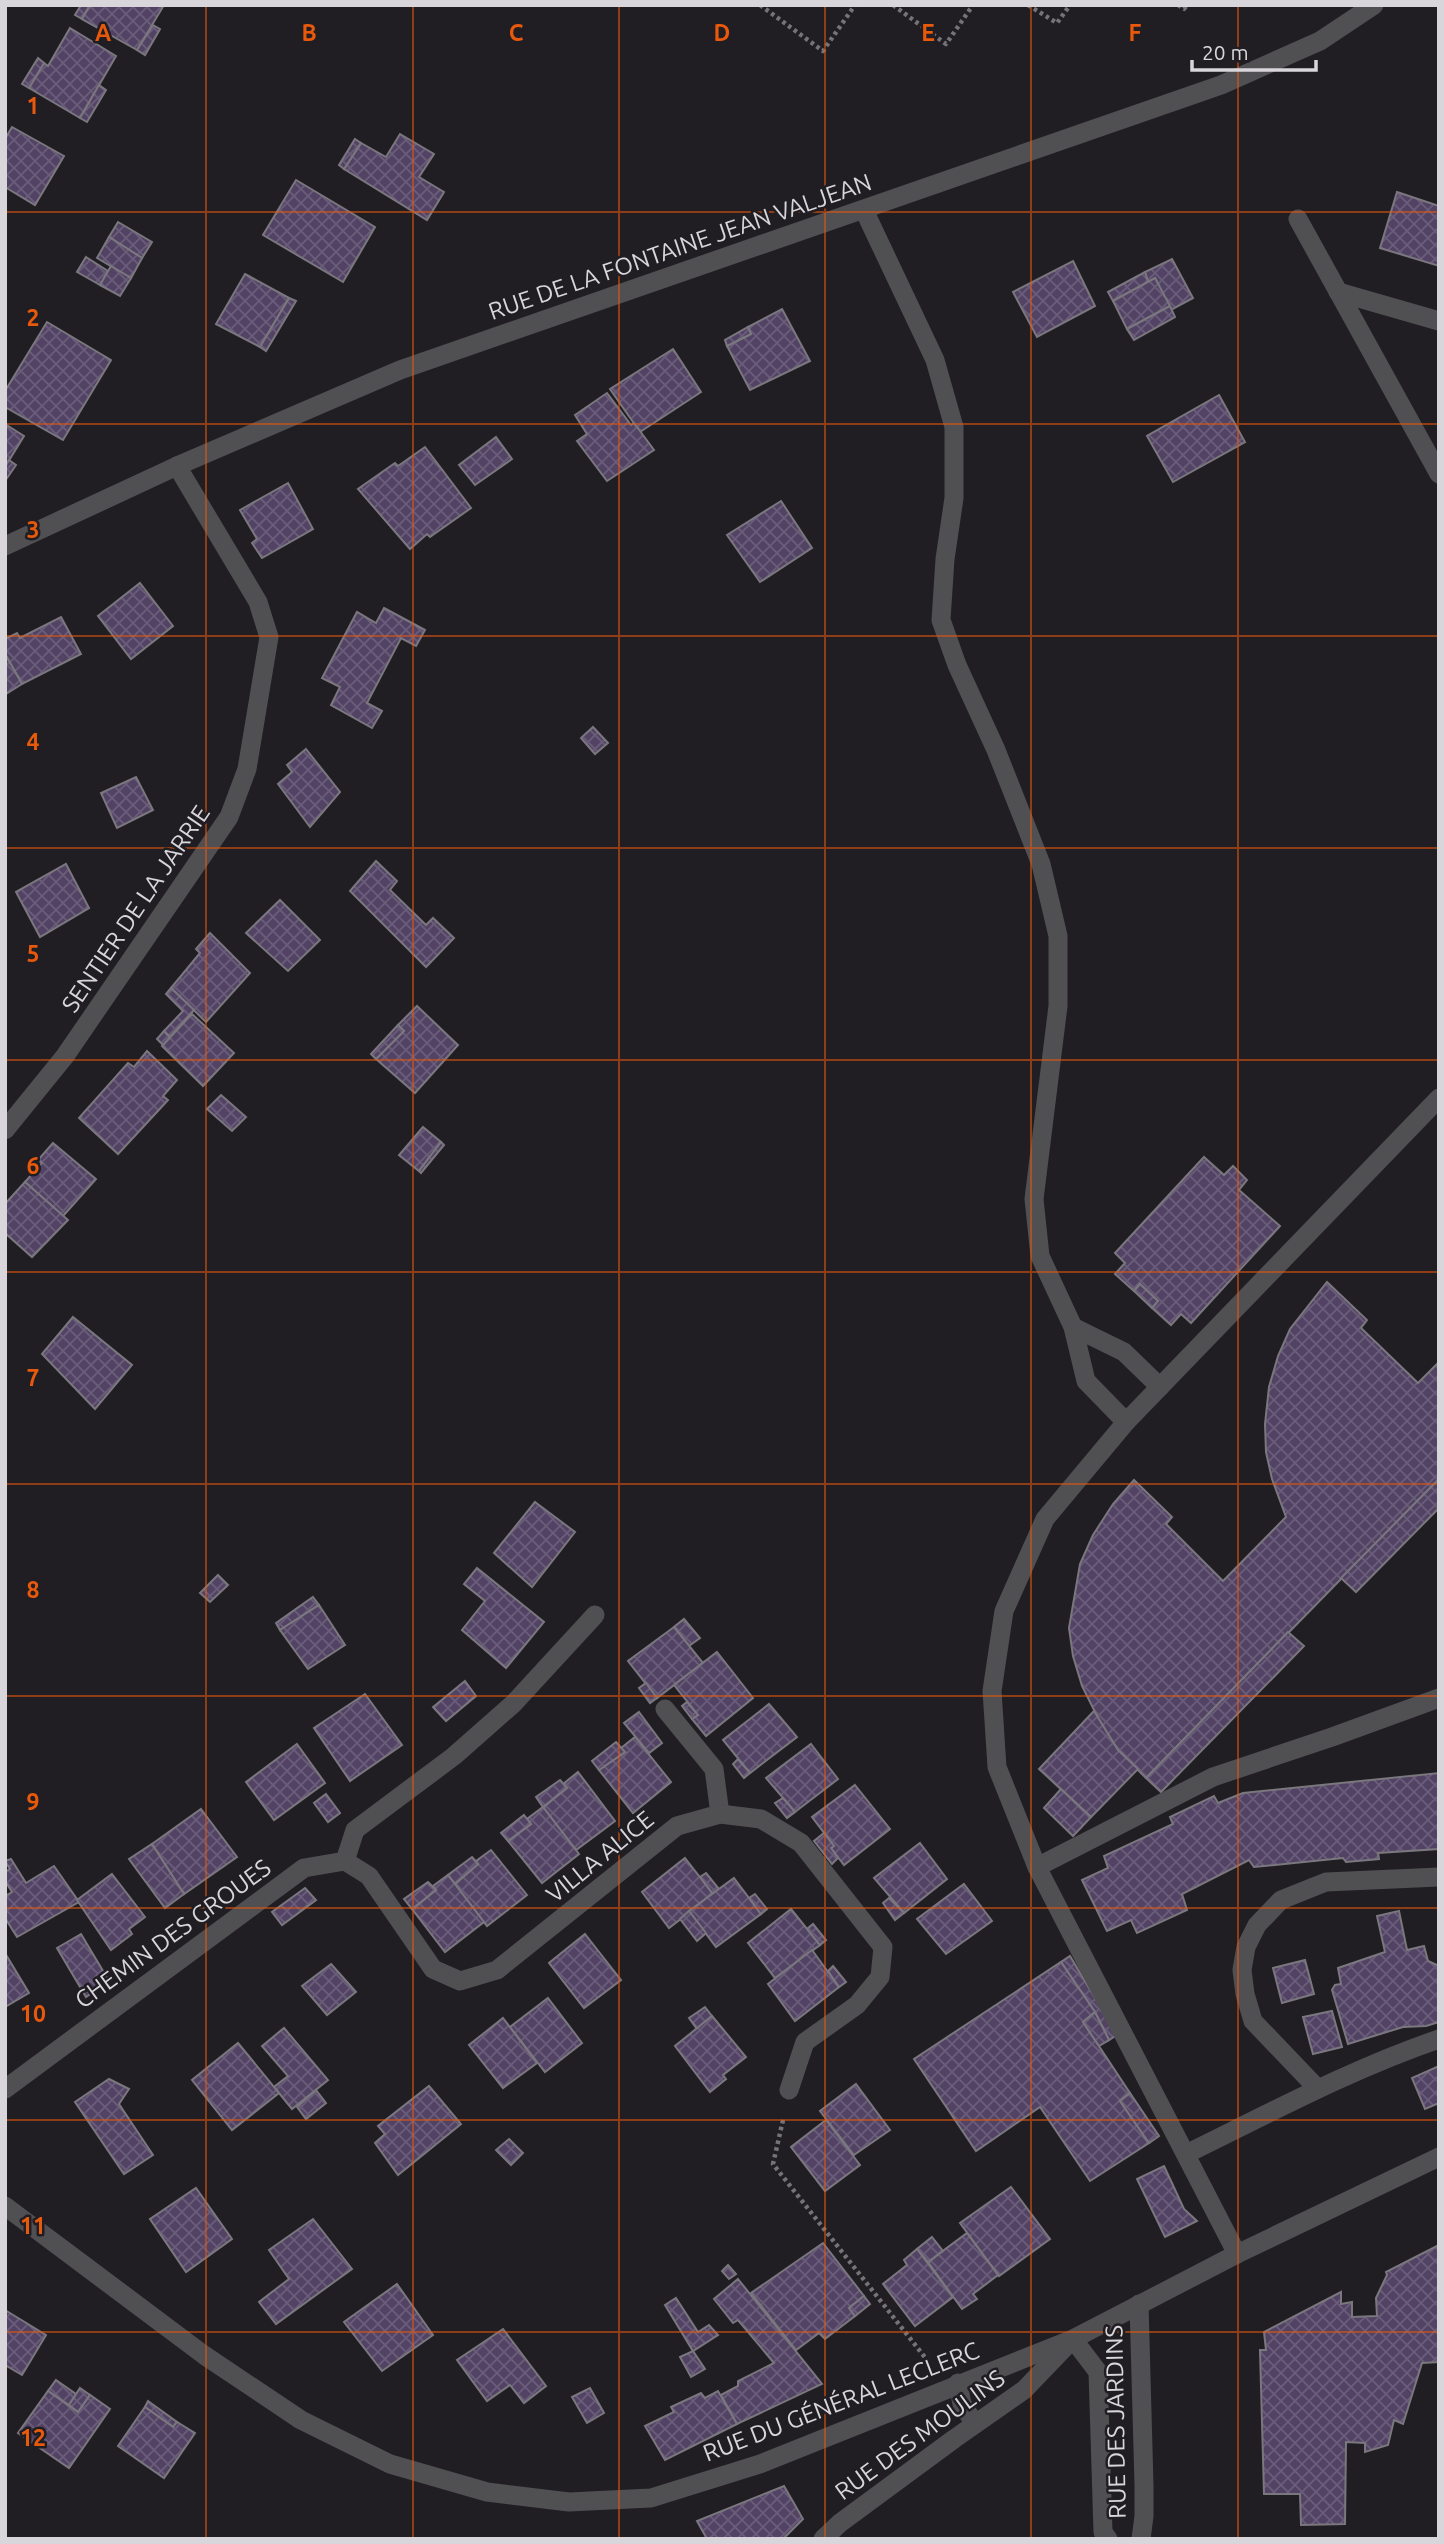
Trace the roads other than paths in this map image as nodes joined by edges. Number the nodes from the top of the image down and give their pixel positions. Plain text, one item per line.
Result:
1 (1374, 5) edge
2 (864, 210) junction
3 (1298, 219) dead end
4 (1338, 292) junction
5 (1439, 321) edge
6 (177, 466) junction
7 (1439, 474) edge
8 (5, 546) edge
9 (1439, 1098) edge
10 (5, 1130) edge
11 (1073, 1327) junction
12 (1160, 1387) junction
13 (1126, 1422) junction
14 (595, 1615) dead end
15 (1439, 1698) edge
16 (665, 1709) dead end
17 (720, 1814) junction
18 (345, 1861) junction
19 (1037, 1867) junction
20 (1439, 1877) edge
21 (1439, 2039) edge
22 (5, 2089) edge
23 (1318, 2089) junction
24 (789, 2090) road end
25 (1186, 2154) junction
26 (1439, 2157) edge
27 (5, 2206) edge
28 (1237, 2254) junction
29 (1139, 2304) junction
30 (1073, 2339) junction
31 (958, 2384) junction
32 (975, 2424) junction
33 (823, 2539) edge
34 (1108, 2539) edge
35 (1141, 2539) edge

1 - 2 street, RUE DE LA FONTAINE JEAN VALJEAN
2 - 6 street, RUE DE LA FONTAINE JEAN VALJEAN
2 - 11 street
3 - 4 street
4 - 5 street
4 - 7 street
6 - 8 street, RUE DE LA FONTAINE JEAN VALJEAN
6 - 10 street, SENTIER DE LA JARRIE
9 - 12 street
11 - 12 street
11 - 13 street
12 - 13 street
13 - 19 street
14 - 18 street
15 - 19 street
16 - 17 street
17 - 18 street, VILLA ALICE
17 - 24 street, VILLA ALICE
18 - 22 street, CHEMIN DES GROUES
19 - 25 street
20 - 23 street
21 - 23 street
23 - 25 street
25 - 28 street
26 - 28 street, RUE DU GÉNÉRAL LECLERC
27 - 31 street, RUE DU GÉNÉRAL LECLERC
28 - 29 street, RUE DU GÉNÉRAL LECLERC
29 - 30 street, RUE DU GÉNÉRAL LECLERC
29 - 35 street, RUE DES JARDINS
30 - 31 street, RUE DU GÉNÉRAL LECLERC
30 - 32 street, RUE DES MOULINS
30 - 34 street, RUE DES JARDINS
31 - 32 street
32 - 33 street, RUE DES MOULINS

